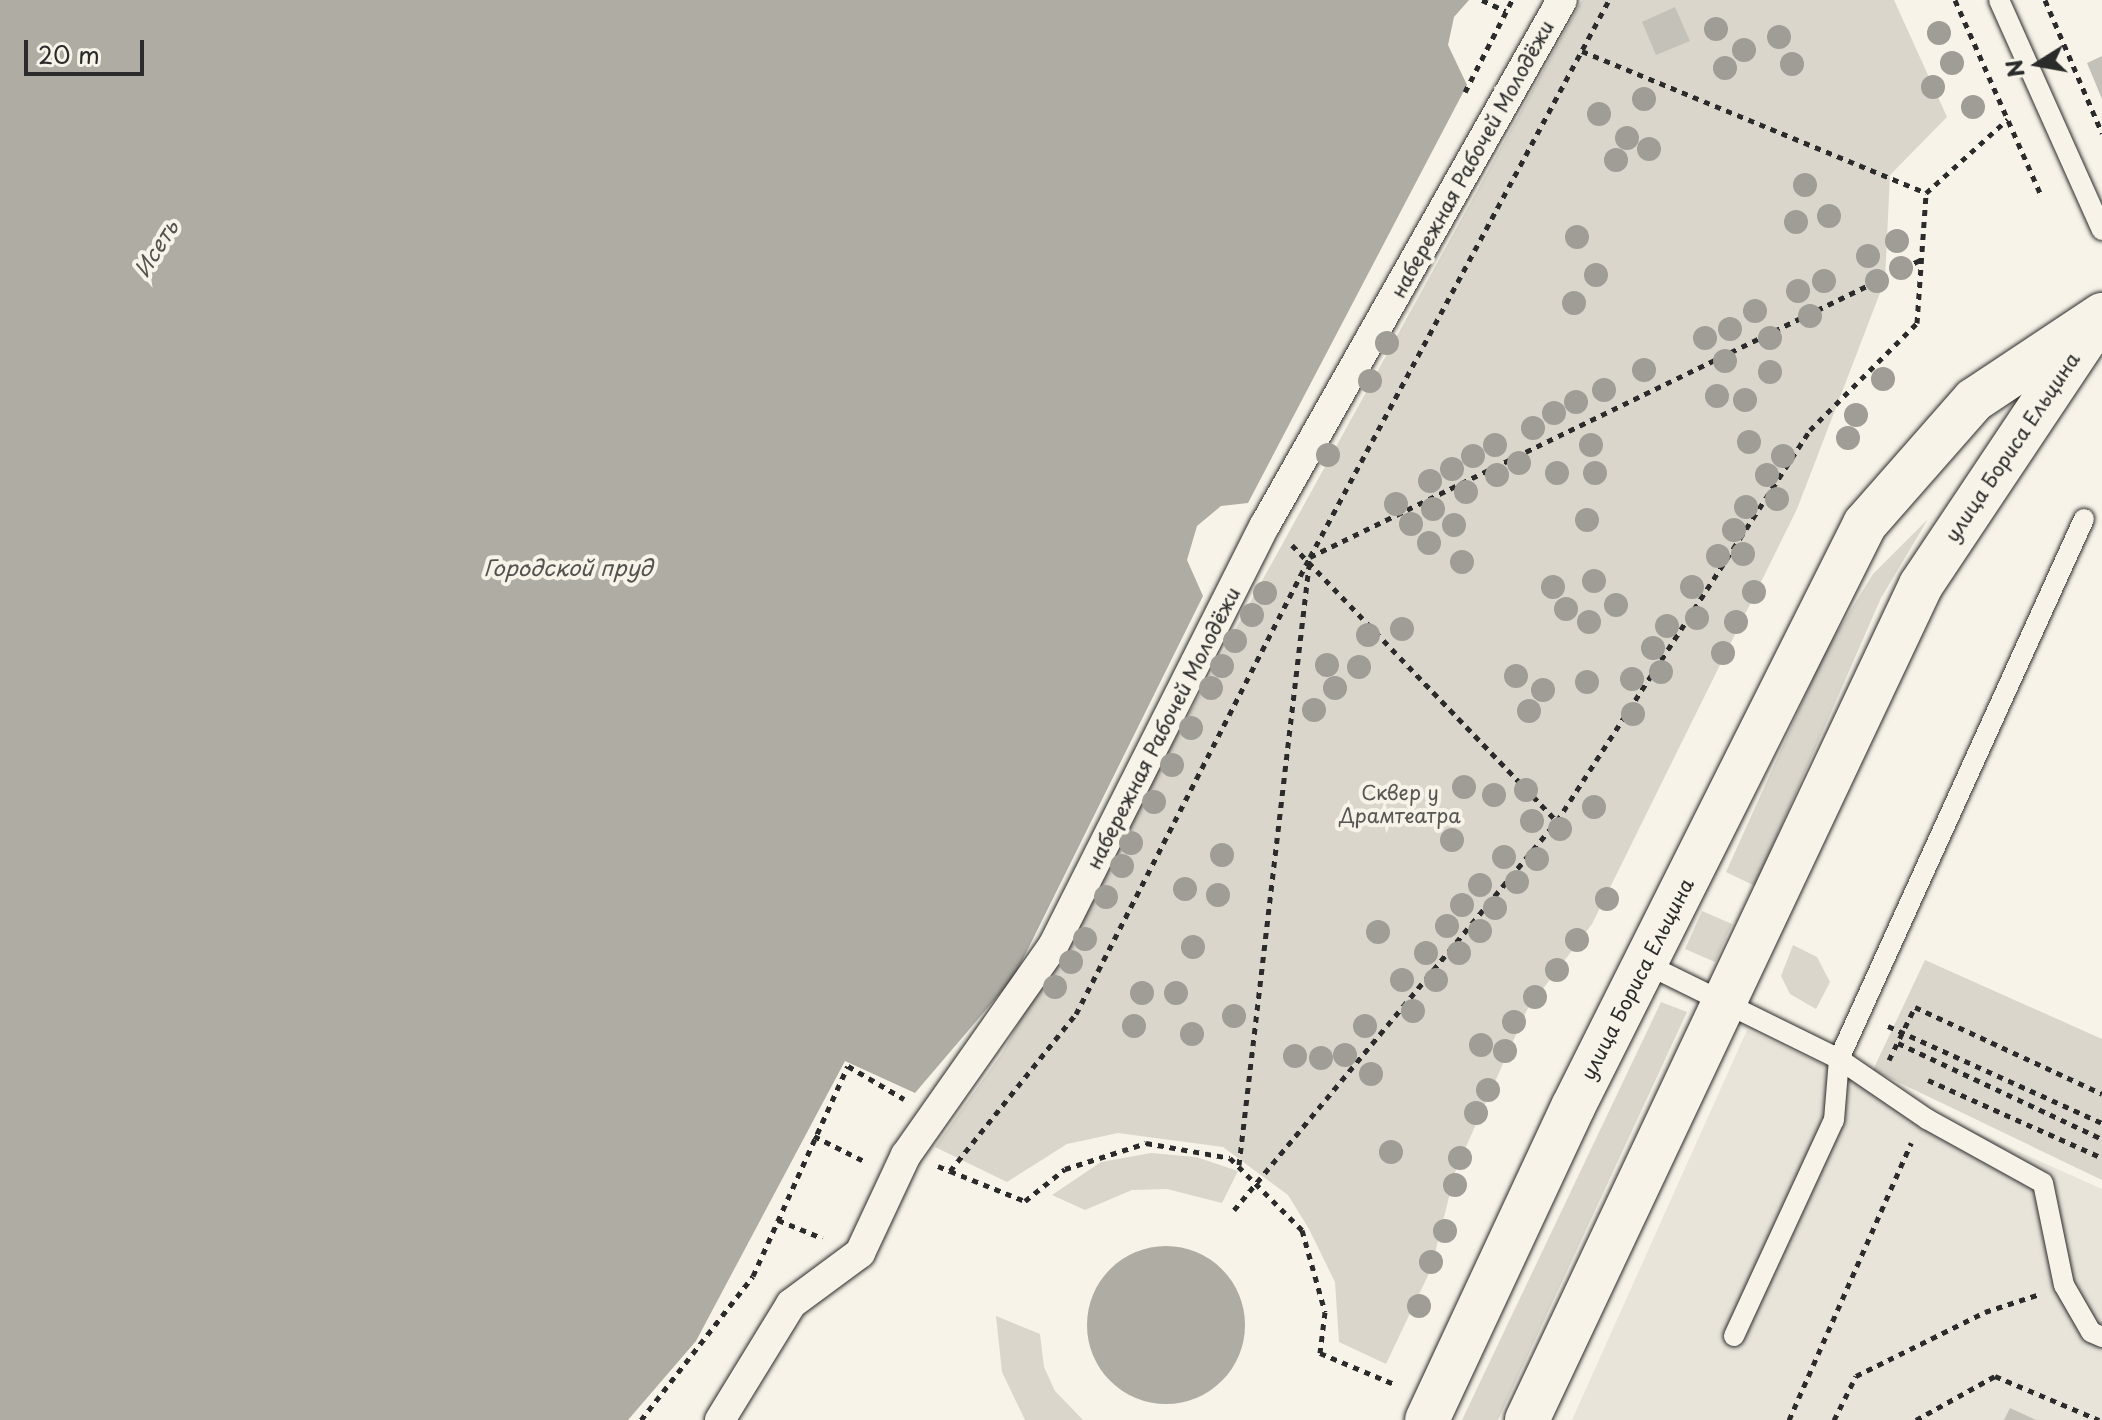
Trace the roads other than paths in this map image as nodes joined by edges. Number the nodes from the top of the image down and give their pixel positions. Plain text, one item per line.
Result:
1 (1562, 0) edge
2 (1999, 0) edge
3 (2102, 230) edge
4 (2101, 316) edge
5 (2084, 519) dead end
6 (1644, 963) junction
7 (1725, 1001) junction
8 (1839, 1059) junction
9 (1734, 1336) dead end
10 (2102, 1337) edge
11 (720, 1420) edge
12 (1427, 1420) edge
13 (1527, 1420) edge

1 - 11 street, набережная Рабочей Молодёжи
2 - 3 lane
4 - 6 street, улица Бориса Ельцина
4 - 7 street, улица Бориса Ельцина
5 - 8 lane
6 - 7 lane
6 - 12 street, улица Бориса Ельцина
7 - 8 lane
7 - 13 street, улица Бориса Ельцина
8 - 9 lane
8 - 10 lane

